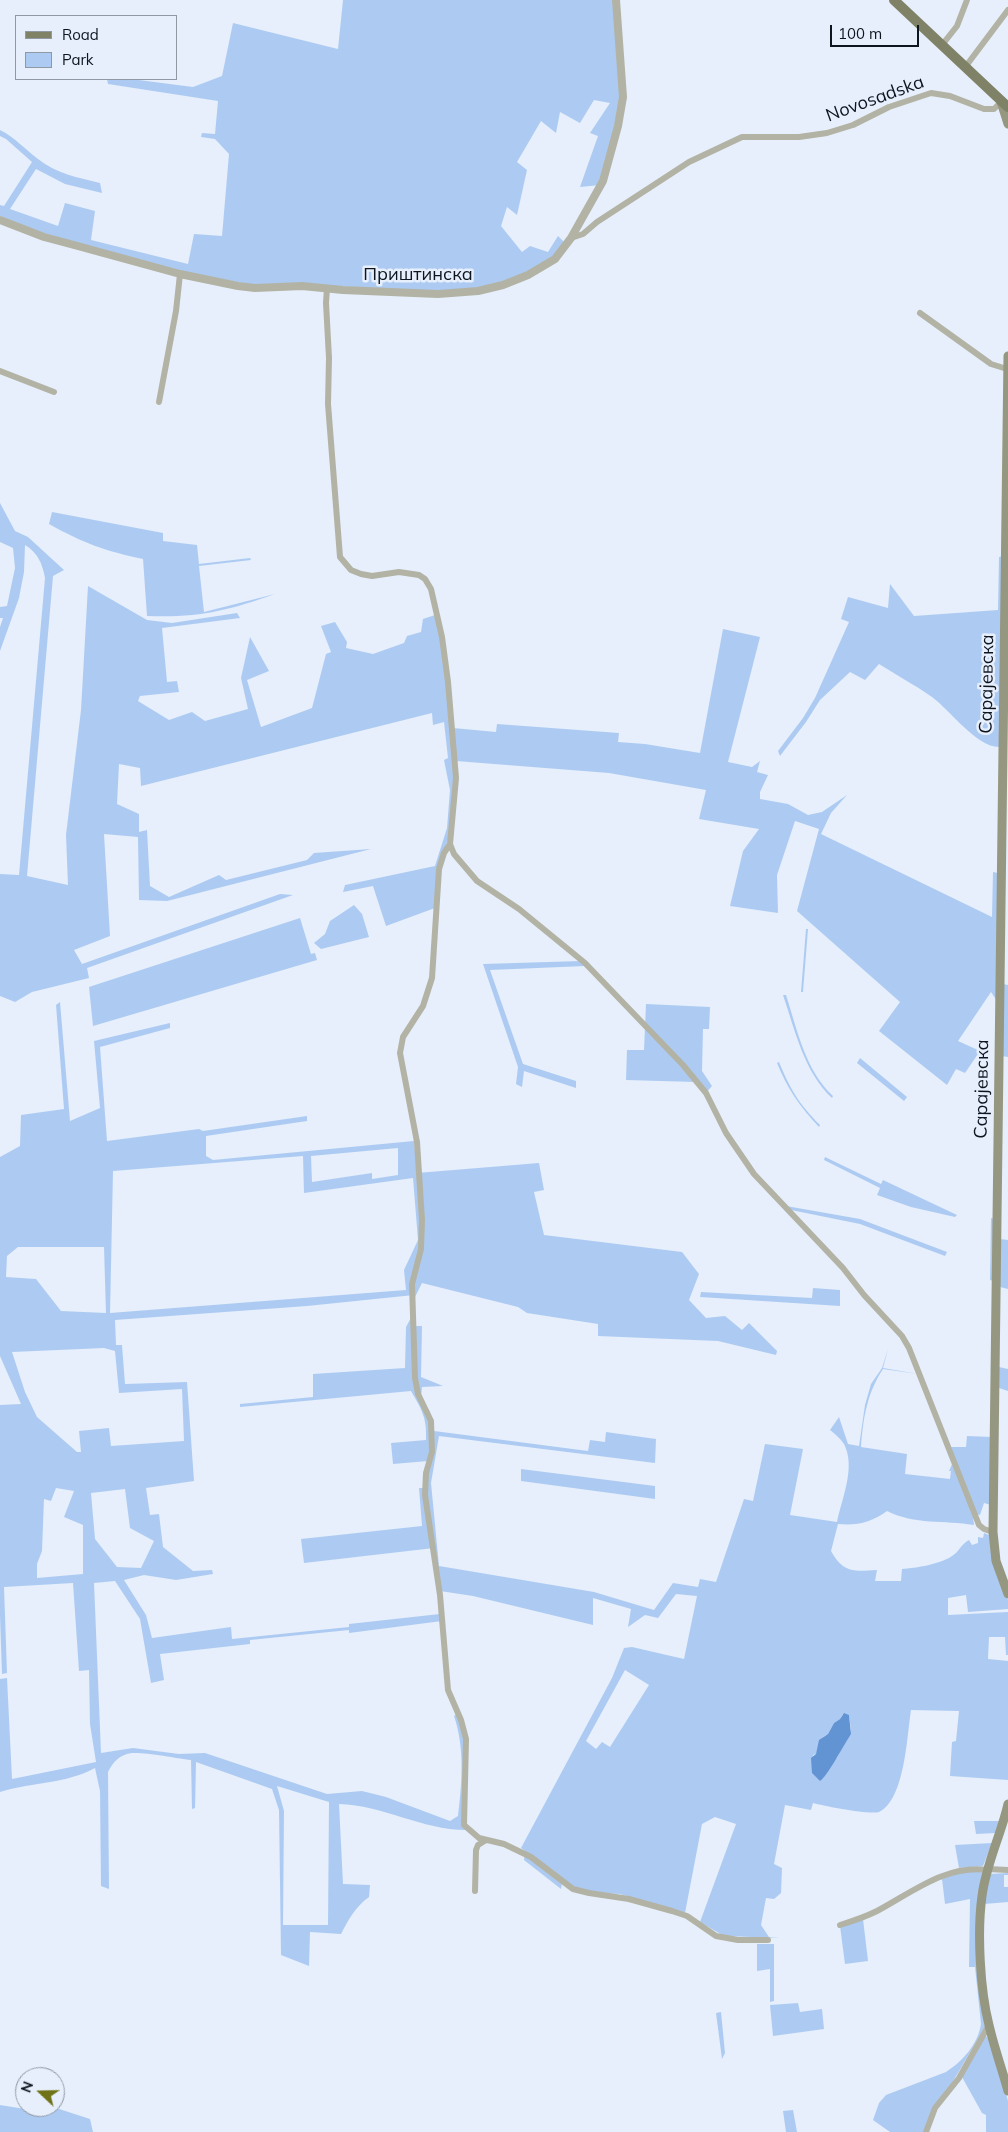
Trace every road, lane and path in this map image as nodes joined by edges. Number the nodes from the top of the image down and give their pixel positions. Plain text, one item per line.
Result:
1 (616, 0) edge
2 (894, 0) edge
3 (967, 0) edge
4 (1008, 10) edge
5 (942, 45) junction
6 (966, 66) junction
7 (1004, 105) edge
8 (1008, 124) edge
9 (0, 220) edge
10 (572, 238) junction
11 (180, 274) junction
12 (328, 288) junction
13 (920, 313) dead end
14 (1008, 356) edge
15 (1007, 369) edge
16 (0, 370) edge
17 (54, 392) dead end
18 (159, 402) dead end
19 (1007, 403) edge
20 (450, 844) junction
21 (993, 1532) junction
22 (1008, 1594) edge
23 (1008, 1804) edge
24 (486, 1840) junction
25 (988, 1869) junction
26 (1008, 1870) edge
27 (475, 1891) dead end
28 (840, 1925) dead end
29 (768, 1940) dead end
30 (989, 2025) junction
31 (1008, 2091) edge
32 (926, 2132) edge

1 - 10 street, Приштинска
2 - 5 main road
3 - 5 street
4 - 6 street
5 - 6 main road
6 - 7 main road
7 - 8 main road
7 - 10 street, Novosadska
9 - 11 street, Приштинска
10 - 12 street, Приштинска
11 - 12 street, Приштинска
11 - 18 street
12 - 20 street
13 - 15 street
14 - 15 main road, Сарајевска
15 - 19 main road, Сарајевска
16 - 17 street
19 - 21 main road, Сарајевска
20 - 21 street
20 - 24 street
21 - 22 main road, Сарајевска
23 - 25 main road
24 - 27 street
24 - 29 street
25 - 26 street
25 - 28 street
25 - 30 main road
30 - 31 main road
30 - 32 street

